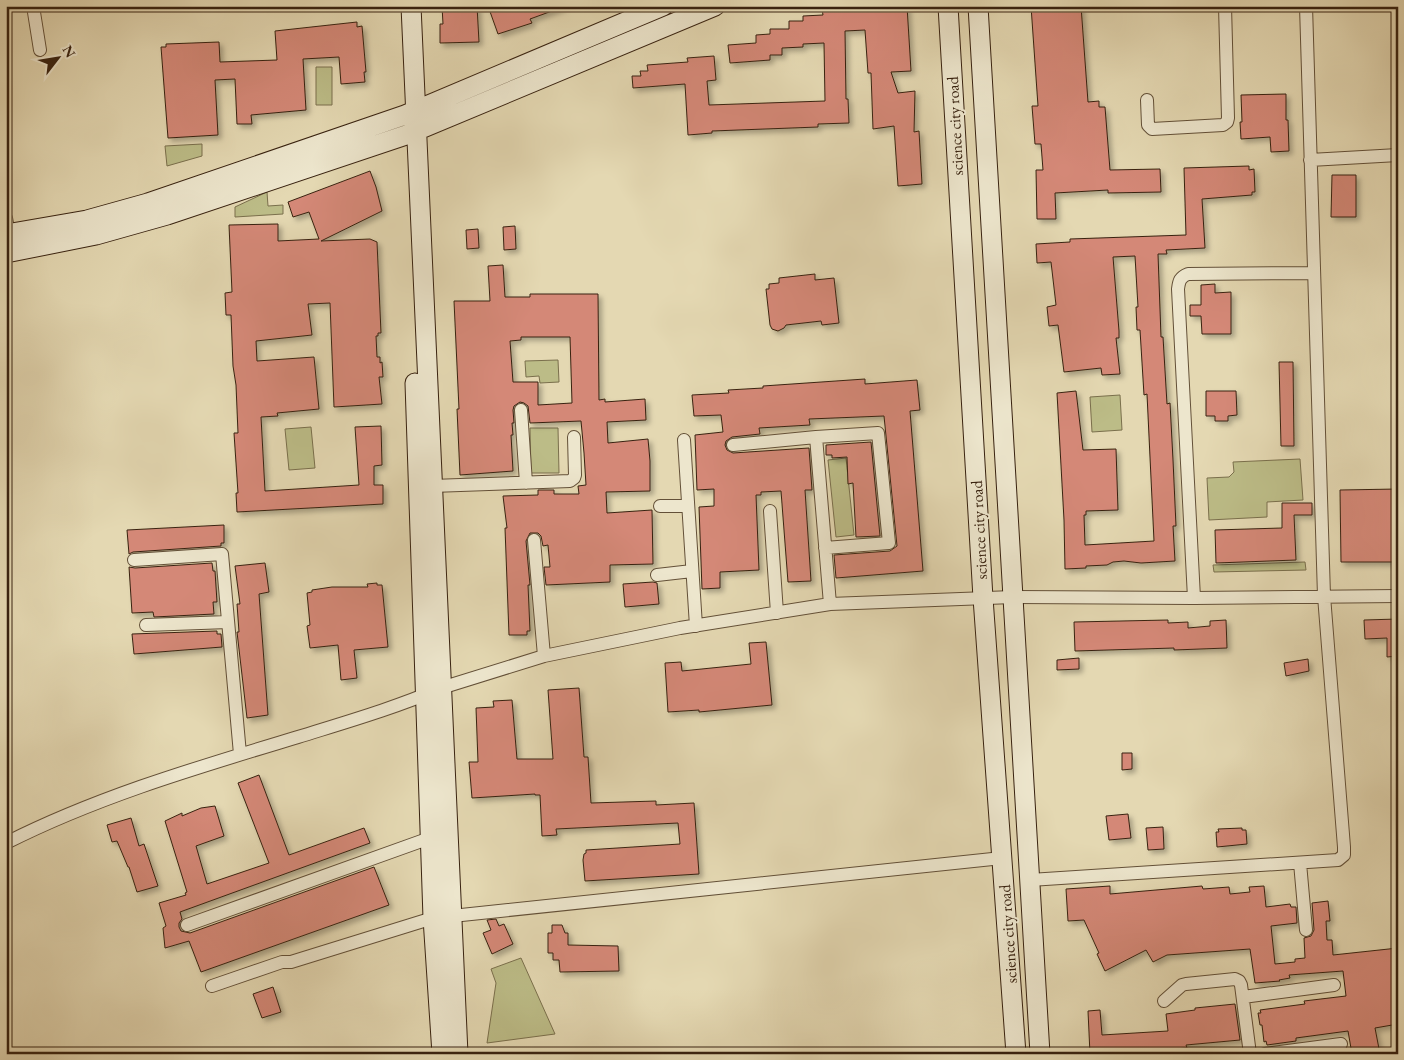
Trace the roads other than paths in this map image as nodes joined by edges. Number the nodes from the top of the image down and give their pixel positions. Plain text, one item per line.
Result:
1 (33, 6) edge
2 (399, 6) edge
3 (412, 6) edge
4 (663, 6) edge
5 (715, 6) edge
6 (948, 6) edge
7 (978, 6) edge
8 (1225, 6) edge
9 (1306, 6) edge
10 (40, 50) dead end
11 (1147, 100) dead end
12 (411, 113) junction
13 (412, 132) junction
14 (1398, 155) edge
15 (1310, 160) junction
16 (7, 229) edge
17 (9, 253) edge
18 (1314, 273) junction
19 (521, 410) dead end
20 (816, 437) junction
21 (574, 438) dead end
22 (684, 440) dead end
23 (733, 445) dead end
24 (526, 483) junction
25 (432, 486) junction
26 (660, 506) dead end
27 (688, 506) junction
28 (770, 512) dead end
29 (534, 540) dead end
30 (825, 548) junction
31 (134, 560) dead end
32 (692, 571) junction
33 (657, 574) dead end
34 (1324, 596) junction
35 (1398, 596) edge
36 (1013, 597) junction
37 (984, 598) junction
38 (1194, 598) junction
39 (830, 604) junction
40 (777, 613) junction
41 (228, 622) junction
42 (146, 625) dead end
43 (696, 626) junction
44 (544, 656) junction
45 (433, 691) junction
46 (240, 754) junction
47 (430, 838) junction
48 (6, 843) edge
49 (1002, 858) junction
50 (1300, 863) junction
51 (1030, 880) junction
52 (442, 917) junction
53 (187, 925) dead end
54 (1306, 930) dead end
55 (1334, 985) dead end
56 (212, 986) dead end
57 (1242, 997) junction
58 (1164, 1001) dead end
59 (1341, 1044) dead end
60 (442, 1054) edge
61 (458, 1054) edge
62 (1016, 1054) edge
63 (1040, 1054) edge
64 (1250, 1054) edge
65 (1265, 1054) edge

1 - 10 street
2 - 12 street
3 - 12 street
4 - 12 street
5 - 13 street
6 - 37 street, science city road
7 - 36 street
8 - 11 street
9 - 15 street
12 - 13 street
12 - 16 street
13 - 17 street
13 - 25 street
13 - 45 street
14 - 15 street
15 - 18 street
16 - 17 street
18 - 34 street
18 - 38 street
19 - 24 street
20 - 23 street
20 - 30 street
20 - 30 street
21 - 24 street
22 - 27 street
24 - 25 street
25 - 45 street
26 - 27 street
27 - 32 street
28 - 40 street
29 - 44 street
30 - 39 street
31 - 41 street
32 - 33 street
32 - 43 street
34 - 35 street
34 - 38 street
34 - 50 street
36 - 37 street
36 - 38 street
36 - 51 street
37 - 39 street
37 - 49 street, science city road
39 - 40 street
40 - 43 street
41 - 42 street
41 - 46 street
43 - 44 street
44 - 45 street
45 - 46 street
45 - 47 street
45 - 52 street
46 - 48 street
47 - 52 street
47 - 53 street
49 - 52 street
49 - 62 street, science city road
50 - 51 street
50 - 54 street
51 - 63 street
52 - 56 street
52 - 60 street
52 - 61 street
55 - 57 street
57 - 58 street
57 - 64 street
59 - 65 street

